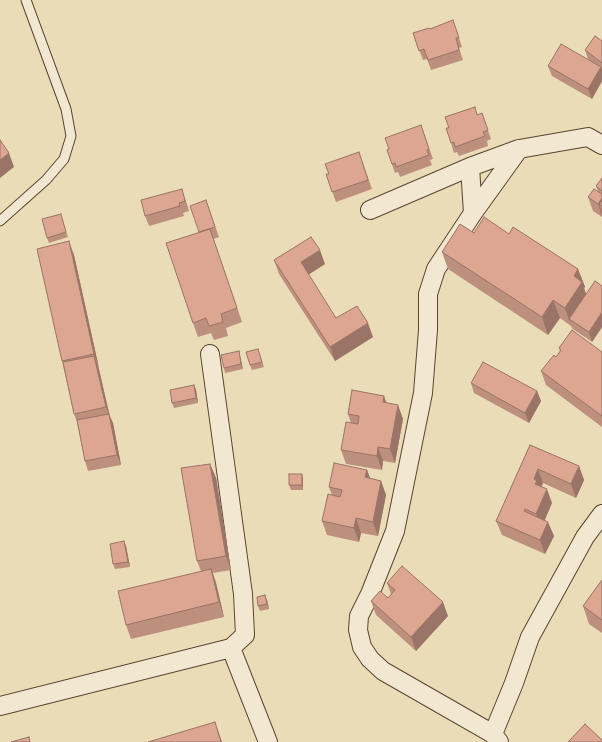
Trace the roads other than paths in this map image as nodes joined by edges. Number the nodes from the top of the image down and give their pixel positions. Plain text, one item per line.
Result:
1 (26, 0) edge
2 (602, 145) edge
3 (519, 149) junction
4 (470, 167) junction
5 (370, 210) dead end
6 (473, 213) junction
7 (0, 221) edge
8 (210, 354) dead end
9 (602, 514) edge
10 (231, 648) junction
11 (0, 706) edge
12 (496, 738) edge
13 (268, 742) edge

1 - 7 lane
2 - 3 street
3 - 4 street
3 - 6 street
4 - 5 street
4 - 6 street
6 - 12 street
8 - 10 street
9 - 12 street
10 - 11 street
10 - 13 street

